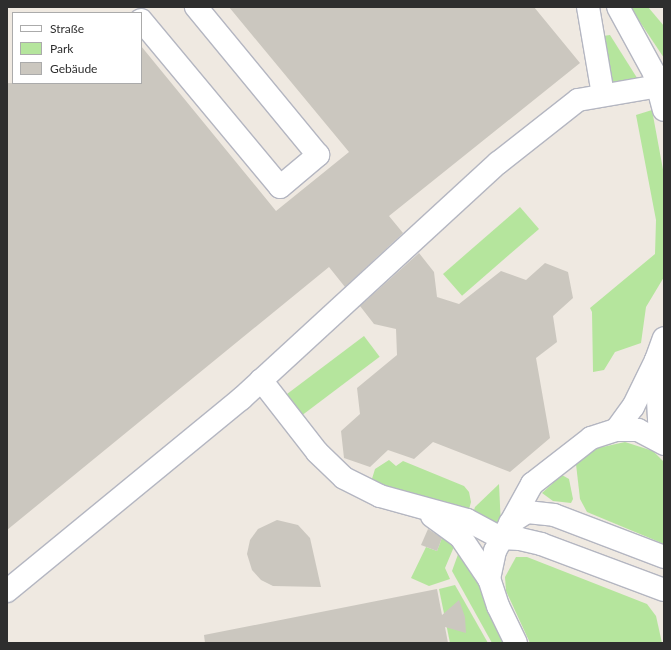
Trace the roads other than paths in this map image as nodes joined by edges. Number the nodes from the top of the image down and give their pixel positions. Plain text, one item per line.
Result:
1 (196, 7) edge
2 (588, 7) edge
3 (618, 7) edge
4 (142, 21) edge
5 (658, 86) junction
6 (603, 94) junction
7 (664, 110) edge
8 (664, 338) edge
9 (656, 360) junction
10 (261, 380) junction
11 (616, 430) junction
12 (662, 442) edge
13 (423, 510) junction
14 (506, 531) junction
15 (664, 556) edge
16 (489, 579) junction
17 (664, 590) edge
18 (7, 591) edge
19 (516, 643) edge

1 - 4 lane
2 - 6 lane
3 - 5 lane
5 - 6 lane
5 - 7 lane
6 - 10 lane
8 - 9 lane
9 - 11 lane
9 - 12 lane
10 - 13 lane
10 - 18 lane
11 - 12 lane
11 - 14 lane
13 - 14 lane
13 - 16 lane
14 - 15 lane
14 - 16 lane
14 - 17 lane
16 - 19 lane

